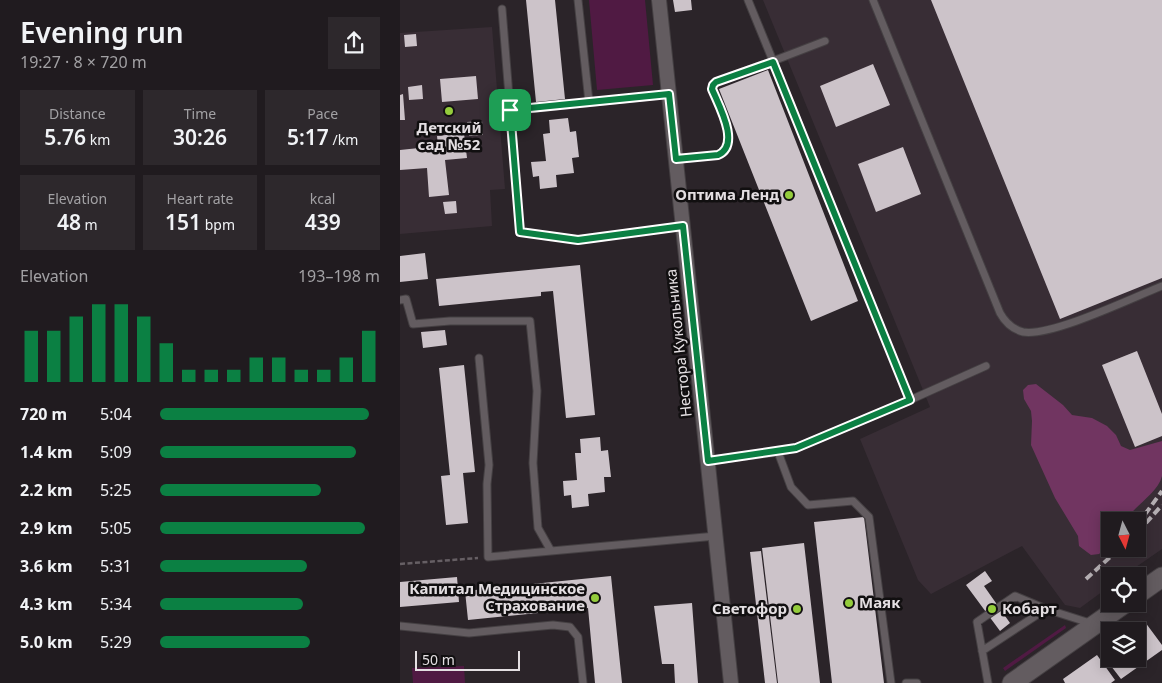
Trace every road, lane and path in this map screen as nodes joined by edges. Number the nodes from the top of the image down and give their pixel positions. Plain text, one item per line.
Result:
1 (578, 0) edge
2 (659, 0) edge
3 (748, 0) edge
4 (873, 0) edge
5 (502, 9) dead end
6 (825, 41) dead end
7 (773, 62) junction
8 (669, 94) junction
9 (589, 102) junction
10 (510, 110) junction
11 (676, 159) junction
12 (683, 226) junction
13 (1162, 286) edge
14 (400, 300) edge
15 (479, 358) dead end
16 (986, 366) dead end
17 (910, 400) junction
18 (778, 452) junction
19 (708, 461) junction
20 (716, 536) junction
21 (551, 552) junction
22 (488, 557) junction
23 (400, 564) edge
24 (1162, 577) edge
25 (1146, 588) edge
26 (1046, 608) junction
27 (1113, 612) edge
28 (1096, 624) junction
29 (400, 626) edge
30 (982, 651) junction
31 (583, 683) edge
32 (731, 683) edge
33 (891, 683) edge
34 (906, 683) edge
35 (917, 683) edge
36 (988, 683) edge
37 (1012, 683) edge

1 - 9 lane
2 - 8 street, Нестора Кукольника
3 - 7 lane
4 - 13 lane
5 - 10 lane
6 - 7 lane
7 - 11 lane
7 - 17 lane
8 - 9 lane
8 - 11 street, Нестора Кукольника
9 - 10 lane
10 - 12 lane
11 - 12 street, Нестора Кукольника
12 - 19 street, Нестора Кукольника
14 - 21 lane
15 - 22 lane
16 - 17 lane
17 - 18 lane
18 - 19 lane
18 - 33 lane
19 - 20 street, Нестора Кукольника
20 - 21 lane
20 - 32 street, Нестора Кукольника
21 - 22 lane
22 - 23 path
24 - 25 main road
26 - 28 lane
26 - 30 lane
26 - 30 lane
27 - 28 main road
28 - 37 main road
29 - 31 lane
30 - 36 lane
34 - 35 lane

